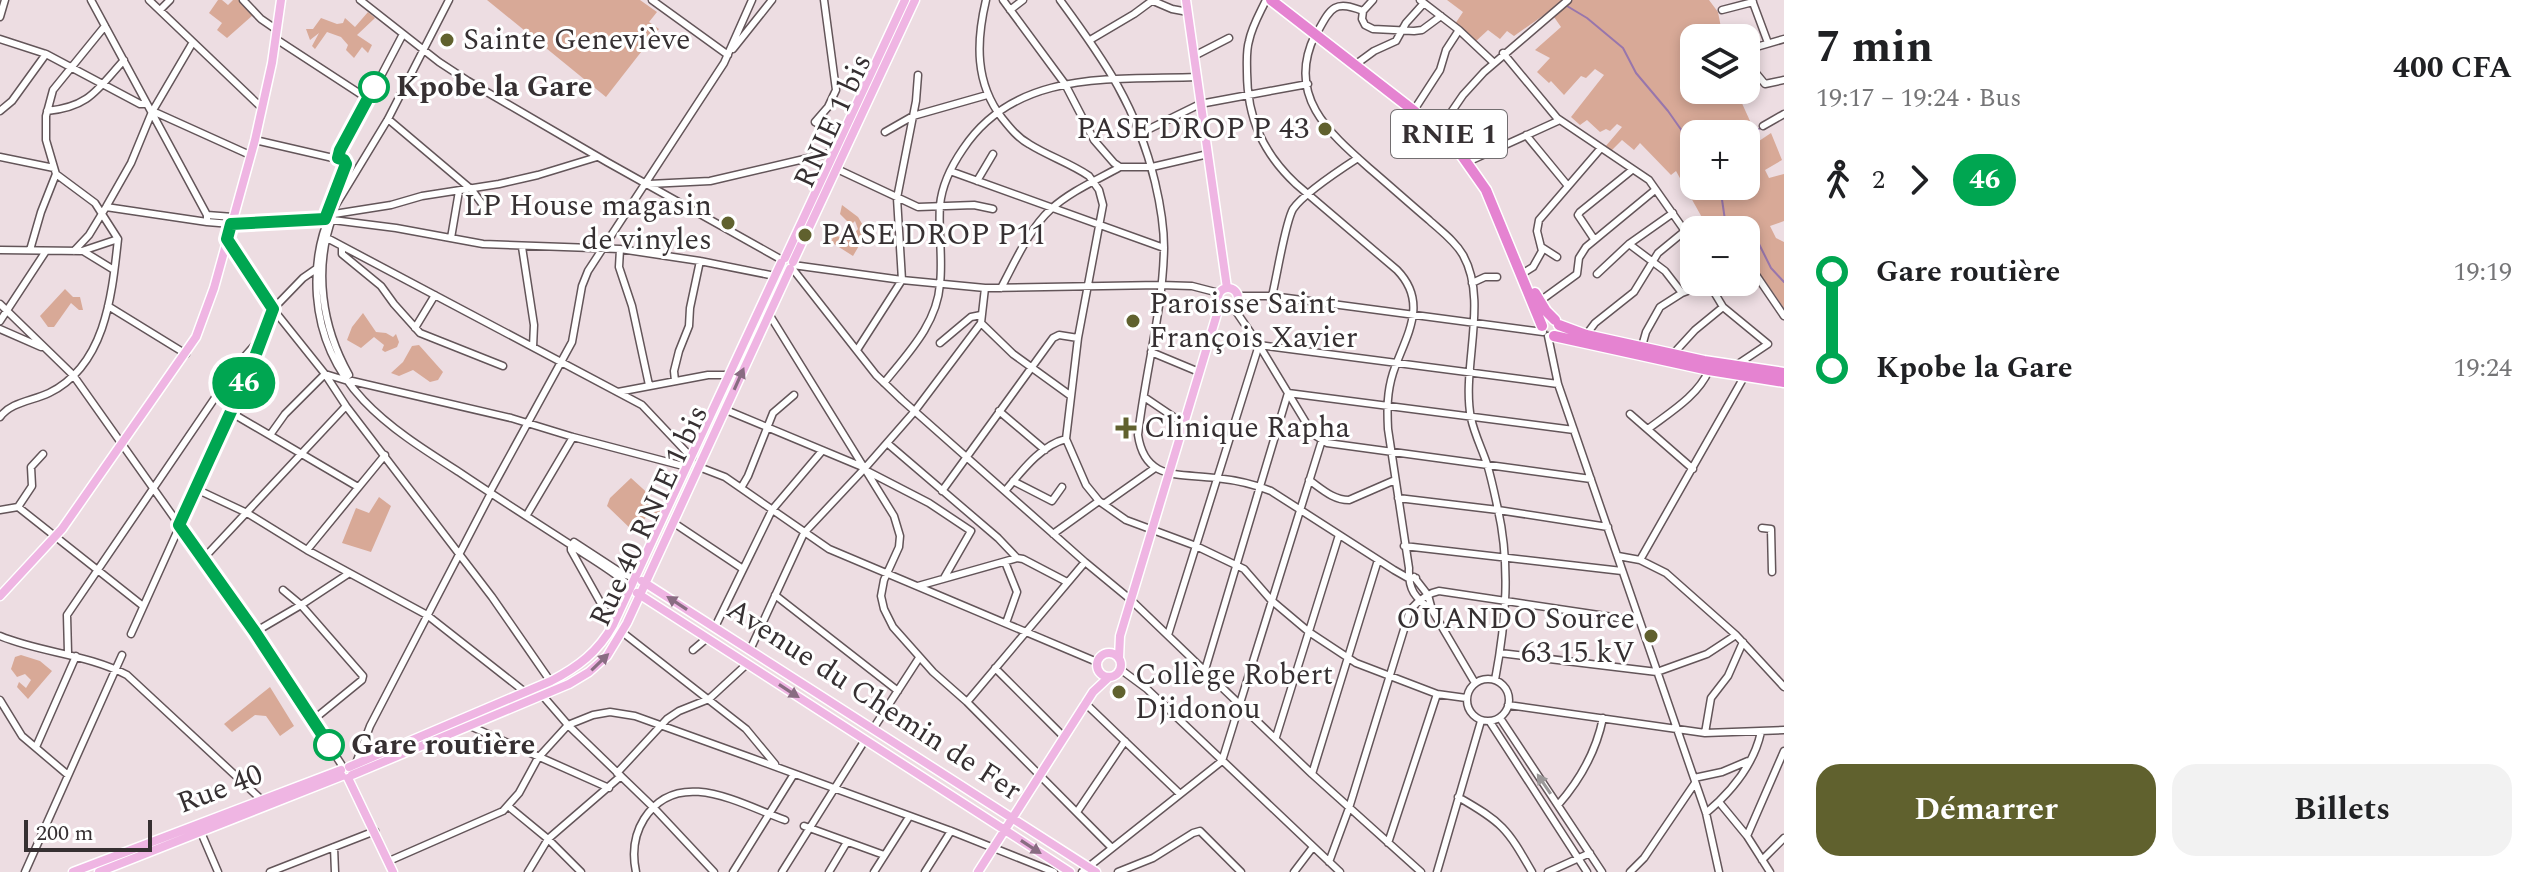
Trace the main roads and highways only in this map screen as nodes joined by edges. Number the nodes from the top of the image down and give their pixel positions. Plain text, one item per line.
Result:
1 (281, 0) edge
2 (905, 0) edge
3 (915, 0) edge
4 (1186, 0) edge
5 (1268, 0) edge
6 (1279, 0) edge
7 (1317, 33) junction
8 (788, 263) junction
9 (1223, 290) junction
10 (1220, 304) junction
11 (1557, 322) junction
12 (1547, 333) junction
13 (1784, 373) edge
14 (1784, 382) edge
15 (632, 582) junction
16 (646, 582) junction
17 (639, 595) junction
18 (0, 596) edge
19 (1120, 636) junction
20 (1106, 654) junction
21 (1119, 658) junction
22 (1098, 667) junction
23 (1109, 677) junction
24 (1093, 692) junction
25 (348, 773) junction
26 (1012, 818) junction
27 (199, 827) junction
28 (1005, 830) junction
29 (1085, 869) edge
30 (73, 872) edge
31 (99, 872) edge
32 (393, 872) edge
33 (978, 872) edge
34 (1070, 872) edge
35 (1096, 872) edge

1 - 18 main road
2 - 8 main road, Rue 40 RNIE 1 bis
3 - 8 main road, RNIE 1 bis
4 - 9 main road
5 - 7 highway, RNIE 1
6 - 7 highway, RNIE 1
7 - 11 highway, RNIE 1
7 - 12 highway, RNIE 1
8 - 15 main road, Rue 40 RNIE 1 bis
16 -> 8 main road, Rue 40 RNIE 1 bis
9 - 10 main road
9 - 10 main road
10 - 19 main road
11 - 12 highway
11 - 12 highway
11 - 13 highway
12 - 14 highway
15 - 16 main road, Avenue du Chemin de Fer
15 - 17 main road, Avenue du Chemin de Fer
15 - 25 main road, Rue 40 RNIE 1 bis
16 - 17 main road, Rue 40 RNIE 1 bis
26 -> 16 main road, Avenue du Chemin de Fer
25 -> 17 main road, Rue 40 RNIE 1 bis
17 -> 28 main road, Avenue du Chemin de Fer
19 - 20 main road
19 - 21 main road
20 - 21 main road
20 - 22 main road
21 - 23 main road
22 - 23 main road
22 - 24 main road
23 - 24 main road
24 - 26 main road
25 - 27 main road, Rue 40
25 - 32 main road
26 - 28 main road
26 - 29 main road, Avenue du Chemin de Fer
27 - 30 main road, Rue 40
27 - 31 main road, Rue 40
28 - 33 main road
28 -> 34 main road, Avenue du Chemin de Fer
29 - 35 main road, Avenue du Chemin de Fer

